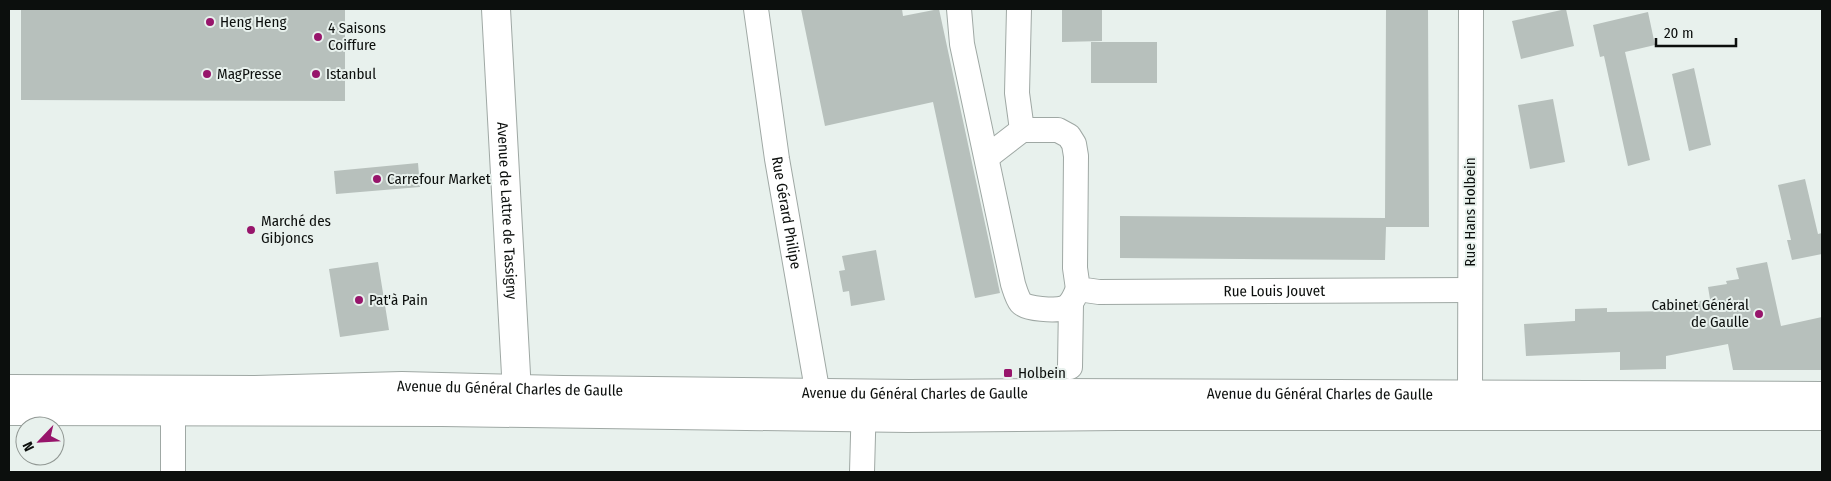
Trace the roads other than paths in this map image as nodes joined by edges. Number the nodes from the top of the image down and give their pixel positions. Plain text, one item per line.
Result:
1 (496, 9) edge
2 (756, 9) edge
3 (959, 9) edge
4 (1019, 9) edge
5 (1471, 9) edge
6 (1022, 130) junction
7 (987, 157) junction
8 (1470, 290) junction
9 (1075, 296) junction
10 (1070, 368) dead end
11 (9, 389) edge
12 (1822, 396) edge
13 (173, 400) junction
14 (517, 401) junction
15 (819, 405) junction
16 (864, 405) junction
17 (1471, 405) junction
18 (9, 411) edge
19 (1822, 416) edge
20 (173, 472) edge
21 (862, 472) edge

1 - 14 main road, Avenue de Lattre de Tassigny
2 - 15 street, Rue Gérard Philipe
3 - 7 street, Rue Louis Jouvet
4 - 6 street
5 - 8 street, Rue Hans Holbein
6 - 7 street
6 - 9 street
7 - 9 street, Rue Louis Jouvet
8 - 9 street, Rue Louis Jouvet
8 - 17 street, Rue Hans Holbein
9 - 10 street
11 - 13 main road, Avenue du Général Charles de Gaulle
12 - 17 main road, Avenue du Général Charles de Gaulle
13 - 14 main road, Avenue du Général Charles de Gaulle
13 - 18 main road, Avenue du Général Charles de Gaulle
13 - 20 street
14 - 15 main road, Avenue du Général Charles de Gaulle
15 - 16 main road, Avenue du Général Charles de Gaulle
16 - 17 main road, Avenue du Général Charles de Gaulle
16 - 21 street
17 - 19 main road, Avenue du Général Charles de Gaulle

